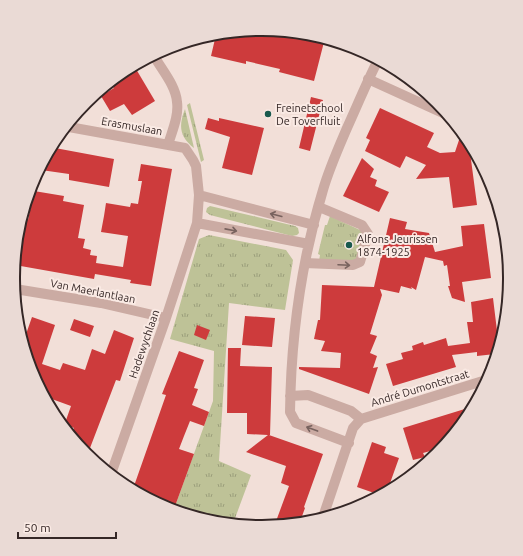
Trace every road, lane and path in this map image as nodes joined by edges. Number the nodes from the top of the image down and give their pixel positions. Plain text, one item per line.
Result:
1 (157, 60) edge
2 (375, 65) edge
3 (368, 79) junction
4 (434, 109) edge
5 (73, 128) edge
6 (168, 145) junction
7 (185, 148) joint
8 (199, 195) junction
9 (318, 207) junction
10 (197, 223) junction
11 (314, 224) junction
12 (309, 244) junction
13 (305, 263) junction
14 (21, 292) edge
15 (166, 318) junction
16 (479, 382) edge
17 (290, 396) junction
18 (361, 419) junction
19 (349, 443) junction
20 (113, 469) edge
21 (325, 511) edge

1 - 6 street, Erasmuslaan
2 - 3 street
3 - 4 street
3 - 9 street
5 - 6 street, Erasmuslaan
6 - 7 street, Erasmuslaan
7 - 8 street, Hadewychlaan
8 - 10 street, Hadewychlaan
11 -> 8 street
9 - 11 street
13 -> 9 street
10 -> 12 street
10 - 15 street, Hadewychlaan
11 - 12 street
12 - 13 street
13 - 17 street
14 - 15 street, Van Maerlantlaan
15 - 20 street, Hadewychlaan
16 - 18 street, André Dumontstraat
17 - 18 street
19 -> 17 street
18 - 19 street
19 - 21 street

